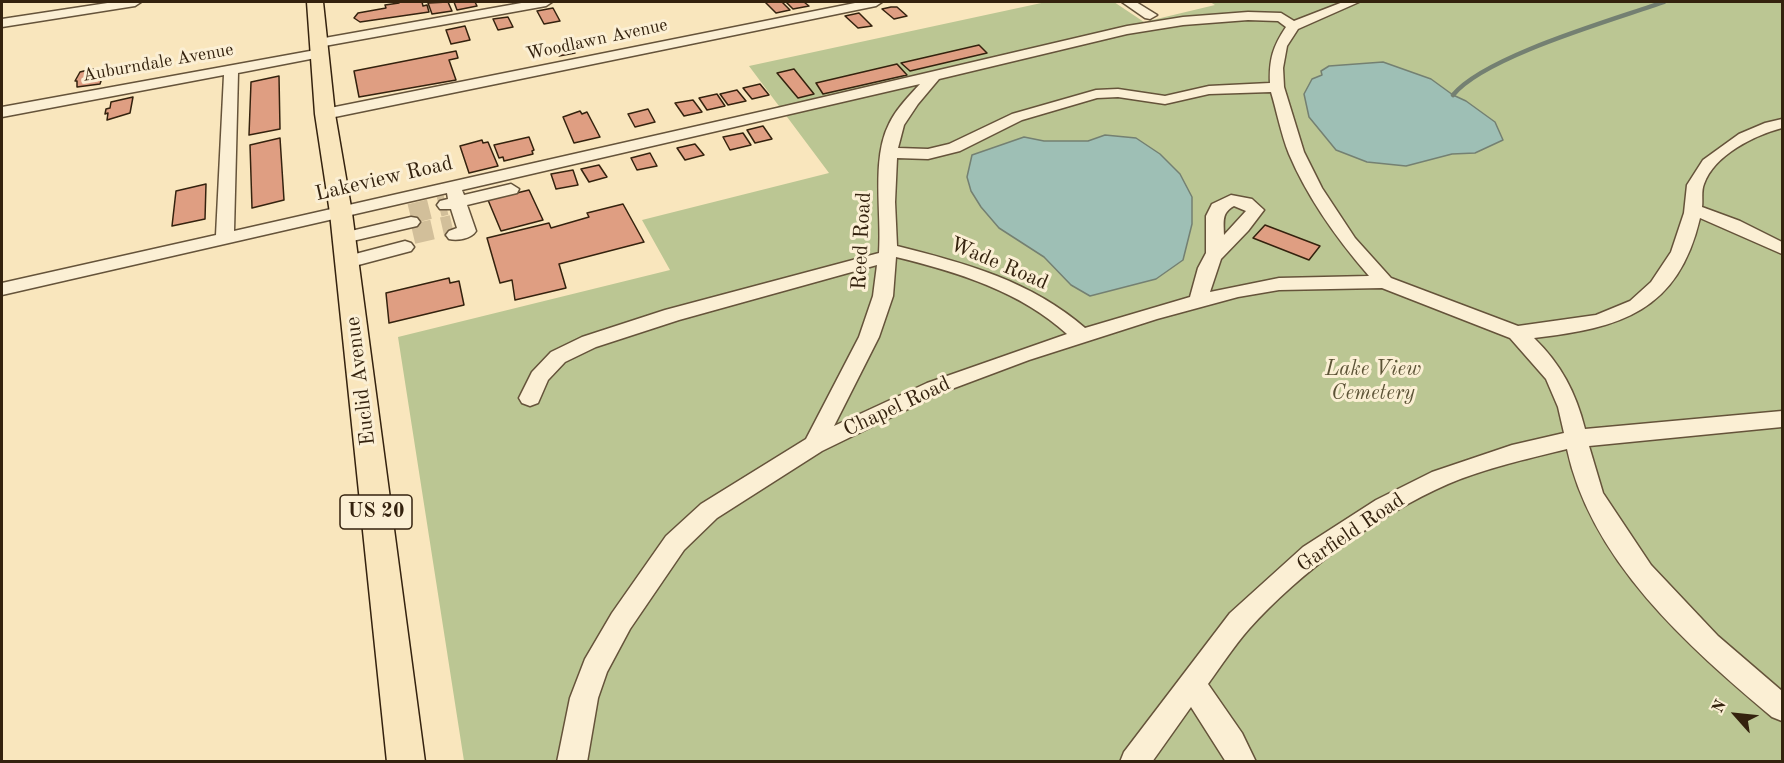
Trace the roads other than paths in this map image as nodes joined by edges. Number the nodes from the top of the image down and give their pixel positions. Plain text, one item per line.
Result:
1 (135, 2) edge
2 (315, 2) edge
3 (546, 2) edge
4 (876, 2) edge
5 (1128, 2) edge
6 (1265, 2) edge
7 (1353, 2) edge
8 (1149, 15) dead end
9 (1287, 22) junction
10 (2, 23) edge
11 (320, 48) junction
12 (231, 69) junction
13 (935, 75) junction
14 (1277, 87) junction
15 (2, 112) edge
16 (325, 114) junction
17 (1782, 123) edge
18 (889, 153) junction
19 (511, 189) dead end
20 (1694, 210) junction
21 (455, 212) junction
22 (341, 213) junction
23 (405, 227) junction
24 (225, 239) junction
25 (1782, 249) edge
26 (345, 250) junction
27 (887, 252) junction
28 (1215, 253) dead end
29 (1384, 282) junction
30 (2, 290) edge
31 (1199, 300) junction
32 (1517, 333) junction
33 (1083, 337) junction
34 (530, 398) dead end
35 (1782, 419) edge
36 (1575, 439) junction
37 (814, 445) junction
38 (1191, 683) junction
39 (1782, 708) edge
40 (406, 762) edge
41 (572, 762) edge
42 (1134, 762) edge
43 (1242, 762) edge

1 - 10 street
2 - 11 main road, Euclid Avenue / US 20
3 - 11 street, Auburndale Avenue
4 - 16 street, Woodlawn Avenue
5 - 8 street
6 - 9 street
7 - 9 street
9 - 13 street, Lakeview Road
9 - 14 street
11 - 12 street, Auburndale Avenue
11 - 16 main road, Euclid Avenue / US 20
12 - 15 street, Auburndale Avenue
12 - 24 street
13 - 18 street, Reed Road
13 - 21 street, Lakeview Road
14 - 18 street
14 - 29 street
16 - 22 main road, Euclid Avenue / US 20
17 - 20 street
18 - 27 street, Reed Road
19 - 21 street
20 - 25 street
20 - 32 street
21 - 23 street, Lakeview Road
22 - 23 street, Lakeview Road
22 - 24 street, Lakeview Road
22 - 26 main road, Euclid Avenue / US 20
23 - 26 street
24 - 30 street, Lakeview Road
26 - 40 main road, Euclid Avenue / US 20
27 - 33 street, Wade Road
27 - 34 street
27 - 37 street, Reed Road
28 - 31 street
29 - 31 street, Chapel Road
29 - 32 street
31 - 33 street, Chapel Road
32 - 36 street
33 - 37 street, Chapel Road
35 - 36 street, Garfield Road
36 - 38 street, Garfield Road
36 - 39 street
37 - 41 street, Chapel Road
38 - 42 street, Garfield Road
38 - 43 street

